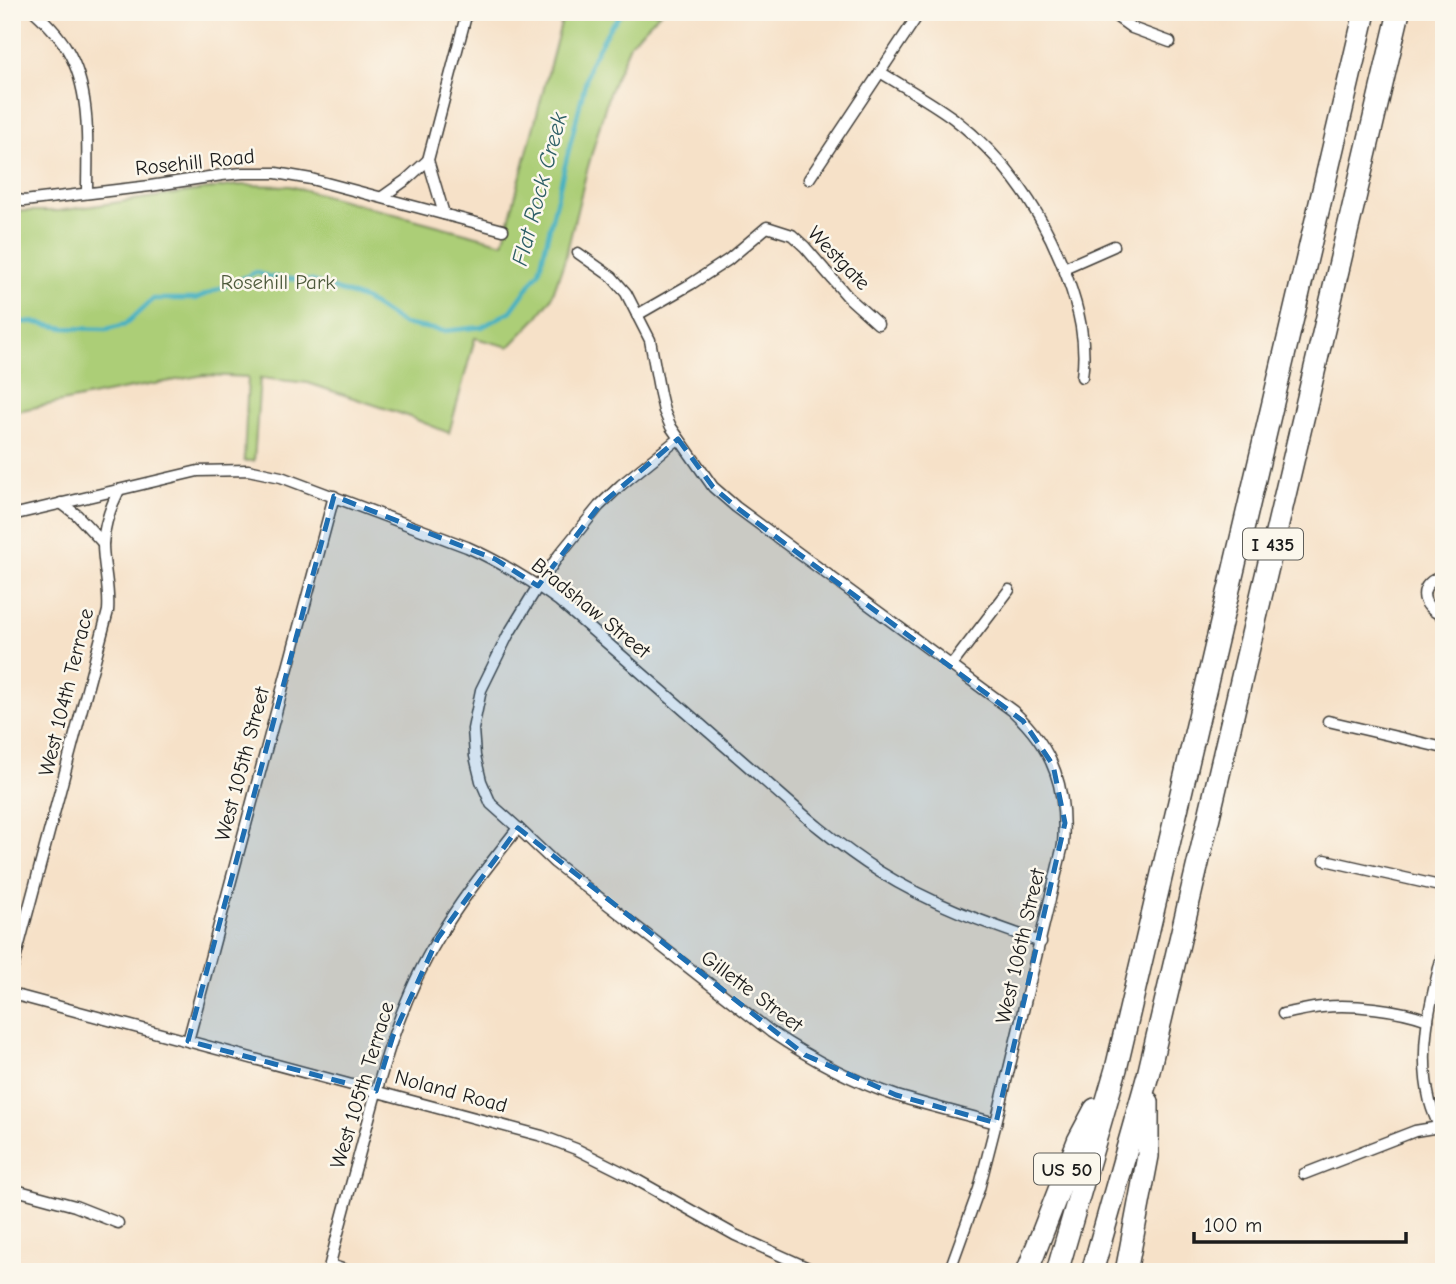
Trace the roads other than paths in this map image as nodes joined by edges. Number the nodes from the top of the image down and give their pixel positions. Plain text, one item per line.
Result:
1 (35, 12) edge
2 (467, 12) edge
3 (920, 12) edge
4 (1110, 12) edge
5 (1365, 12) edge
6 (1399, 12) edge
7 (1170, 43) dead end
8 (880, 72) junction
9 (428, 160) junction
10 (809, 179) dead end
11 (87, 193) junction
12 (382, 197) junction
13 (12, 199) edge
14 (444, 214) junction
15 (503, 230) dead end
16 (1114, 246) dead end
17 (578, 253) dead end
18 (1064, 268) junction
19 (637, 315) junction
20 (878, 324) dead end
21 (1082, 377) dead end
22 (678, 439) junction
23 (119, 489) junction
24 (334, 496) junction
25 (61, 503) junction
26 (12, 515) edge
27 (103, 543) junction
28 (1444, 576) edge
29 (538, 586) junction
30 (1009, 590) dead end
31 (1444, 616) edge
32 (951, 666) junction
33 (1328, 721) dead end
34 (1444, 748) edge
35 (518, 828) junction
36 (1325, 860) dead end
37 (1444, 887) edge
38 (1041, 942) junction
39 (1444, 948) edge
40 (12, 971) edge
41 (12, 994) edge
42 (1283, 1014) dead end
43 (1428, 1020) junction
44 (188, 1041) junction
45 (1116, 1069) junction
46 (1148, 1075) junction
47 (376, 1091) junction
48 (996, 1123) junction
49 (1442, 1132) edge
50 (1304, 1174) dead end
51 (12, 1189) edge
52 (118, 1223) dead end
53 (329, 1268) edge
54 (351, 1272) edge
55 (817, 1272) edge
56 (949, 1272) edge
57 (1027, 1272) edge
58 (1057, 1272) edge
59 (1093, 1272) edge
60 (1126, 1272) edge

1 - 11 street
2 - 9 street
3 - 8 street
4 - 7 street
5 - 45 highway, I 435
6 - 46 highway, I 435
8 - 10 street
8 - 18 street
9 - 12 street
9 - 14 street
11 - 12 street, Rosehill Road
11 - 13 street, Rosehill Road
12 - 14 street, Rosehill Road
14 - 15 street, Rosehill Road
16 - 18 street
17 - 19 street
18 - 21 street
19 - 20 street, Westgate
19 - 22 street
22 - 29 street
22 - 32 street, West 106th Street
23 - 24 street, Bradshaw Street
23 - 25 street, Bradshaw Street
23 - 27 street, West 104th Terrace
24 - 29 street, Bradshaw Street
24 - 44 street, West 105th Street
25 - 26 street, Bradshaw Street
25 - 27 street
27 - 40 street, West 104th Terrace
28 - 31 street
29 - 35 street
29 - 38 street, Bradshaw Street
30 - 32 street
32 - 38 street, West 106th Street
33 - 34 street
35 - 47 street, West 105th Terrace
35 - 48 street, Gillette Street
36 - 37 street
38 - 48 street, West 106th Street
39 - 43 street
41 - 44 street, Noland Road
42 - 43 street
43 - 49 street
44 - 47 street, Noland Road
45 - 57 highway, US 50
45 - 58 highway, I 435
46 - 59 highway, I 435
46 - 60 highway
47 - 53 street, West 105th Terrace
47 - 55 street, Noland Road
48 - 56 street, West 106th Street
49 - 50 street
51 - 52 street
53 - 54 street

